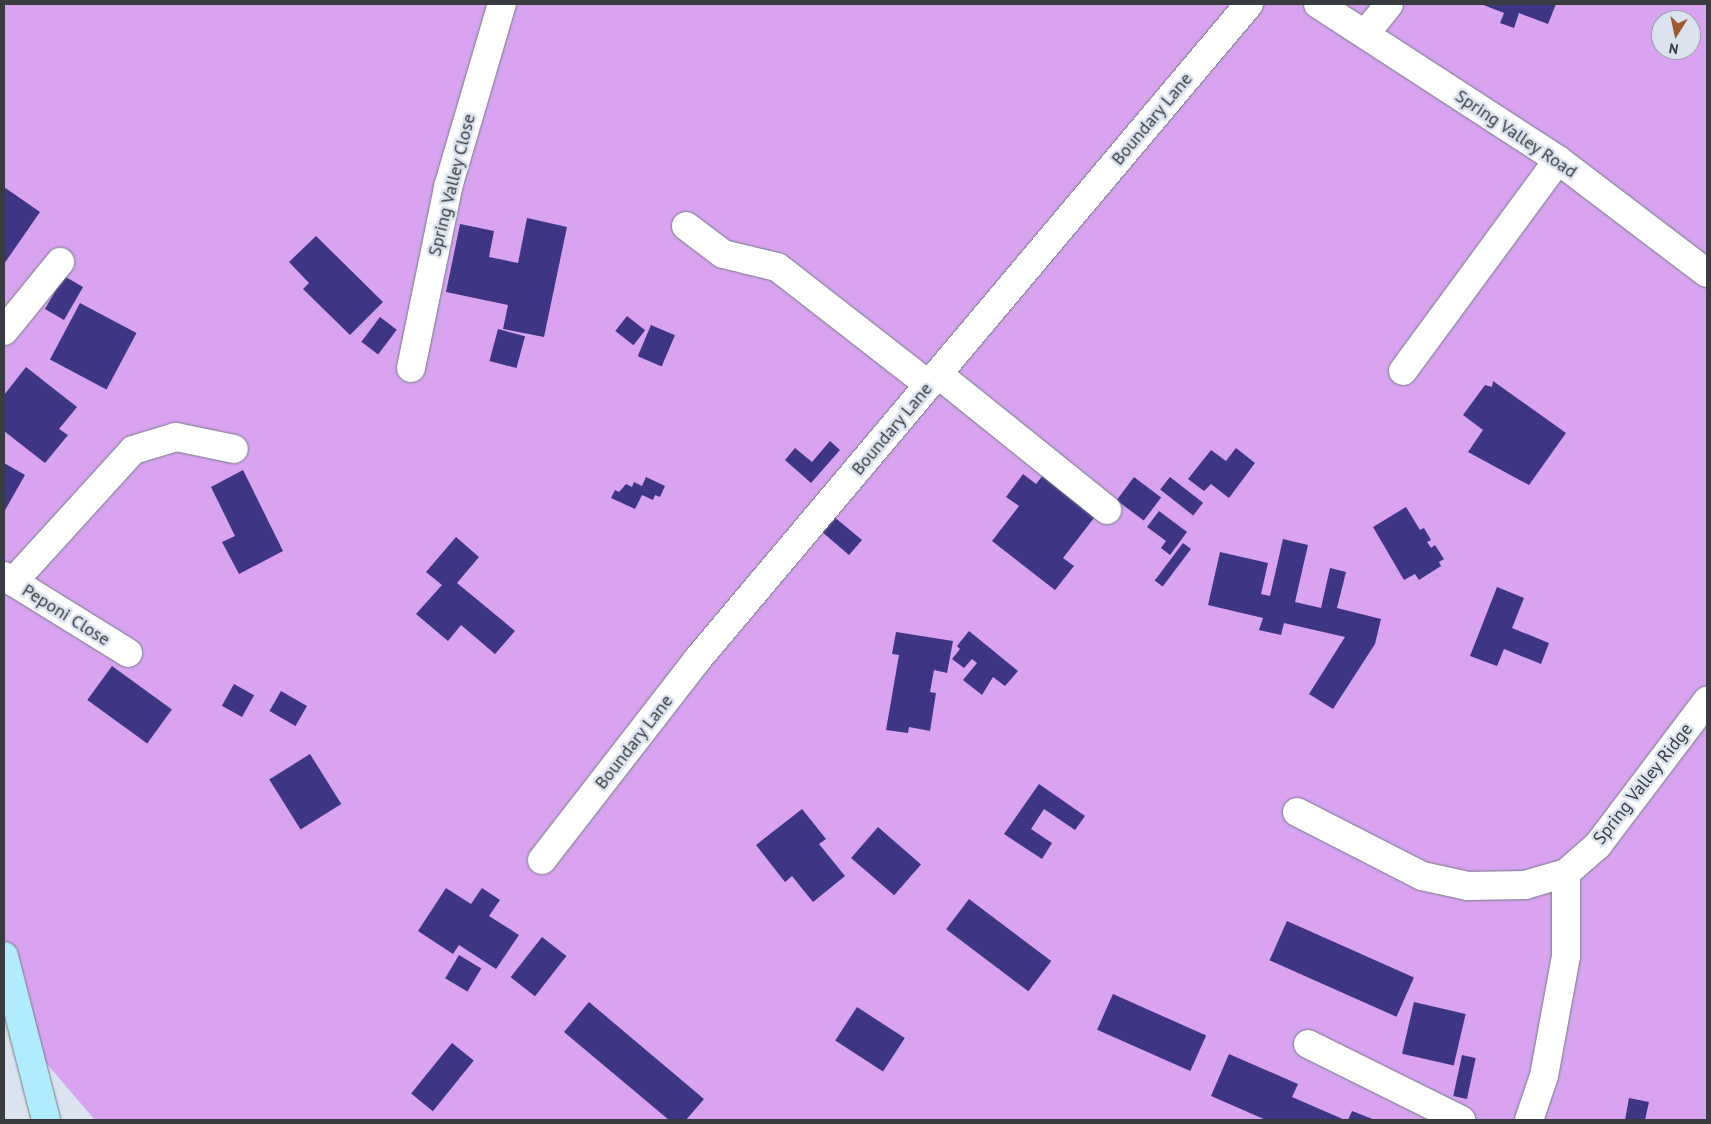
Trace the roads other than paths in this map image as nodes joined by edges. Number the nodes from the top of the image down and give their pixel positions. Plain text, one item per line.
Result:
1 (502, 4) edge
2 (1249, 4) edge
3 (1318, 4) edge
4 (1389, 4) edge
5 (1365, 34) junction
6 (1558, 160) junction
7 (686, 226) dead end
8 (60, 262) dead end
9 (1707, 274) edge
10 (4, 332) edge
11 (411, 368) dead end
12 (1403, 371) dead end
13 (933, 379) junction
14 (234, 449) dead end
15 (1107, 510) dead end
16 (8, 579) edge
17 (128, 653) dead end
18 (1707, 701) edge
19 (1297, 812) dead end
20 (542, 860) dead end
21 (1566, 873) junction
22 (4, 956) edge
23 (1308, 1044) dead end
24 (46, 1120) edge
25 (1461, 1120) edge
26 (1529, 1120) edge

1 - 11 street, Spring Valley Close
2 - 13 street, Boundary Lane
3 - 5 street, Spring Valley Road
4 - 5 street
5 - 6 street, Spring Valley Road
6 - 9 street, Spring Valley Road
6 - 12 street
7 - 13 street
8 - 10 street
13 - 15 street
13 - 20 street, Boundary Lane
14 - 16 street
16 - 17 street, Peponi Close
18 - 21 street, Spring Valley Ridge
19 - 21 street, Spring Valley Ridge
21 - 26 street
22 - 24 main road
23 - 25 street

